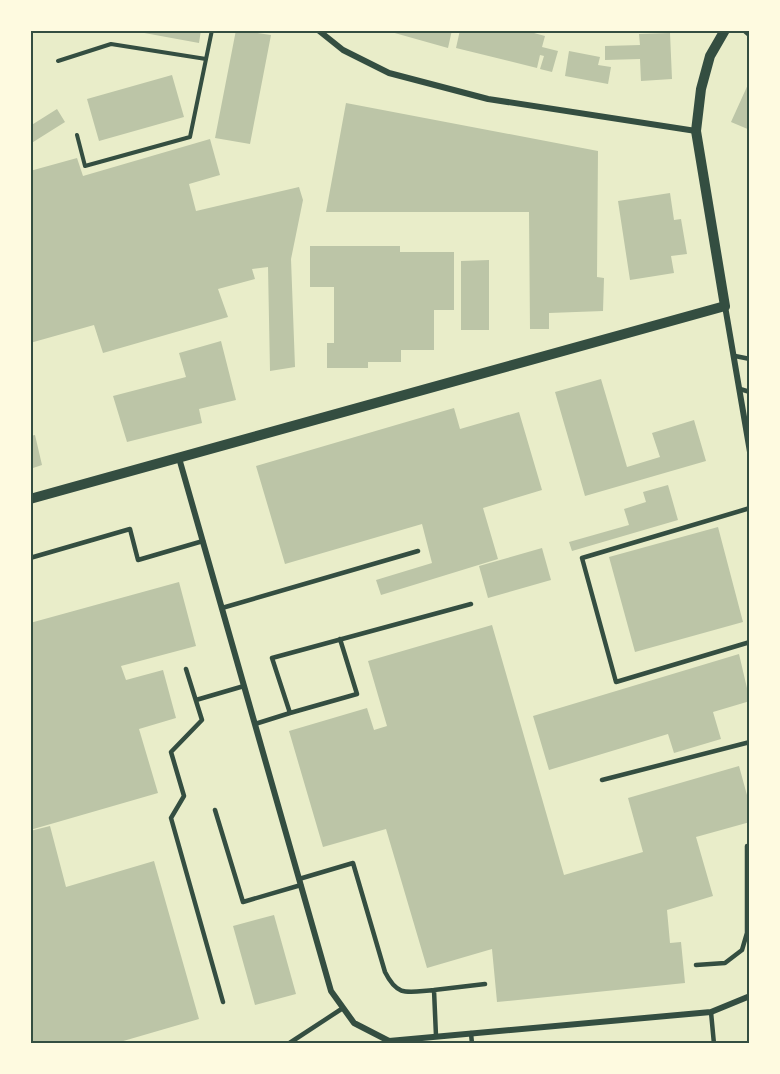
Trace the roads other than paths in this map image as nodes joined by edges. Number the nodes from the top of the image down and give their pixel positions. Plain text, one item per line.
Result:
1 (318, 30) edge
2 (725, 30) edge
3 (326, 33) edge
4 (696, 131) junction
5 (725, 306) junction
6 (735, 356) junction
7 (750, 359) edge
8 (740, 389) junction
9 (750, 392) edge
10 (750, 452) edge
11 (179, 458) junction
12 (30, 499) edge
13 (750, 508) edge
14 (203, 541) junction
15 (418, 551) dead end
16 (30, 558) edge
17 (471, 604) dead end
18 (222, 608) junction
19 (340, 639) junction
20 (750, 642) edge
21 (186, 669) dead end
22 (244, 686) junction
23 (196, 700) junction
24 (290, 713) junction
25 (255, 724) junction
26 (750, 742) edge
27 (602, 780) dead end
28 (215, 810) dead end
29 (747, 846) dead end
30 (300, 882) junction
31 (749, 900) edge
32 (696, 965) dead end
33 (485, 984) dead end
34 (434, 990) junction
35 (750, 996) edge
36 (224, 1002) dead end
37 (343, 1008) junction
38 (711, 1012) junction
39 (471, 1033) junction
40 (436, 1036) junction
41 (386, 1042) edge
42 (288, 1044) edge
43 (472, 1044) edge
44 (714, 1044) edge

1 - 3 street
2 - 4 street
3 - 4 street
4 - 5 street
5 - 6 street
5 - 11 street
6 - 7 lane
6 - 8 street
8 - 9 lane
8 - 10 street
11 - 12 street
11 - 14 street
13 - 20 lane
14 - 16 lane
14 - 18 street
15 - 18 lane
17 - 19 lane
18 - 22 street
19 - 24 lane
19 - 24 lane
21 - 23 lane
22 - 23 lane
22 - 25 street
23 - 36 lane
24 - 25 lane
25 - 30 street
26 - 27 lane
28 - 30 lane
29 - 31 lane
30 - 34 lane
30 - 37 street
31 - 32 lane
33 - 34 lane
34 - 40 lane
35 - 38 street
37 - 41 street
37 - 42 lane
38 - 39 street
38 - 44 lane
39 - 40 street
39 - 43 lane
40 - 41 street

